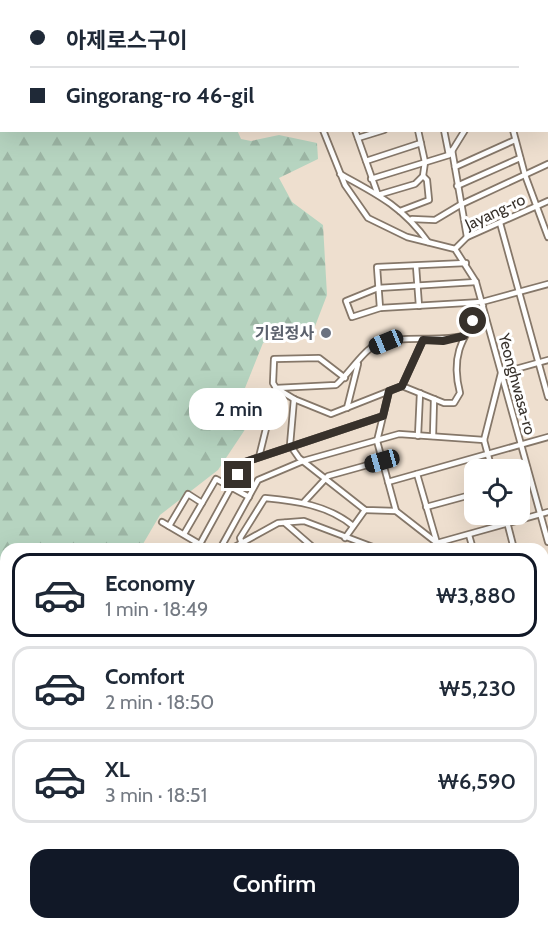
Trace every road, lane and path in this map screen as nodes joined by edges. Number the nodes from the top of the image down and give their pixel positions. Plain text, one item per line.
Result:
1 (324, 132) edge
2 (356, 132) edge
3 (378, 132) edge
4 (418, 132) edge
5 (445, 132) edge
6 (464, 132) edge
7 (513, 132) edge
8 (358, 138) junction
9 (515, 140) junction
10 (421, 143) junction
11 (451, 153) junction
12 (520, 158) junction
13 (366, 161) junction
14 (425, 162) junction
15 (548, 164) edge
16 (455, 167) junction
17 (340, 174) junction
18 (525, 175) junction
19 (423, 176) junction
20 (371, 178) junction
21 (457, 186) junction
22 (378, 195) junction
23 (548, 201) edge
24 (460, 204) junction
25 (538, 206) junction
26 (400, 211) junction
27 (412, 219) junction
28 (500, 223) junction
29 (467, 237) junction
30 (548, 237) edge
31 (428, 242) junction
32 (455, 249) junction
33 (466, 263) junction
34 (416, 266) junction
35 (476, 282) junction
36 (548, 284) edge
37 (417, 286) junction
38 (378, 288) junction
39 (519, 292) junction
40 (483, 304) junction
41 (419, 306) junction
42 (380, 309) junction
43 (464, 336) junction
44 (423, 340) junction
45 (548, 360) edge
46 (359, 362) junction
47 (538, 363) junction
48 (501, 373) junction
49 (345, 378) junction
50 (402, 386) junction
51 (276, 388) junction
52 (389, 391) junction
53 (420, 393) junction
54 (548, 397) edge
55 (294, 399) junction
56 (434, 399) junction
57 (347, 408) junction
58 (383, 416) junction
59 (418, 436) junction
60 (433, 436) junction
61 (548, 437) edge
62 (484, 440) junction
63 (377, 441) junction
64 (521, 444) junction
65 (290, 445) junction
66 (488, 453) junction
67 (259, 457) junction
68 (489, 459) edge
69 (303, 461) junction
70 (382, 461) junction
71 (417, 474) junction
72 (324, 479) junction
73 (388, 482) junction
74 (231, 487) junction
75 (249, 497) junction
76 (464, 497) edge
77 (304, 502) junction
78 (202, 503) junction
79 (426, 507) junction
80 (365, 510) junction
81 (396, 511) junction
82 (548, 512) edge
83 (540, 514) junction
84 (530, 517) edge
85 (162, 522) dead end
86 (284, 522) junction
87 (504, 525) edge
88 (507, 525) edge
89 (169, 526) junction
90 (353, 526) junction
91 (184, 534) junction
92 (469, 535) junction
93 (345, 538) junction
94 (548, 542) edge
95 (198, 543) edge
96 (201, 543) edge
97 (223, 543) edge
98 (242, 543) edge
99 (244, 543) edge
100 (308, 543) edge
101 (357, 543) edge
102 (437, 543) junction
103 (471, 543) edge
104 (512, 543) edge

1 - 17 street
2 - 8 street
3 - 8 street
4 - 10 street
5 - 11 street
6 - 11 street
7 - 9 street
8 - 13 street
9 - 12 street
9 - 16 street
10 - 13 street
10 - 14 street
11 - 14 street
11 - 16 street
12 - 18 street
12 - 21 street
13 - 20 street
14 - 19 street
14 - 20 street
15 - 18 street
16 - 21 street
17 - 22 street
17 - 31 street
18 - 24 street
18 - 25 street
19 - 22 street
19 - 26 street
20 - 22 street
21 - 24 street
22 - 26 street
23 - 25 street, Jayang-ro
24 - 27 street
24 - 29 street
25 - 28 street, Jayang-ro
25 - 30 street
26 - 27 street
27 - 31 street
28 - 29 street, Jayang-ro
28 - 39 street
29 - 32 street, Jayang-ro
31 - 32 street
32 - 33 street, Yeonghwasa-ro
33 - 34 street
33 - 35 street, Yeonghwasa-ro
34 - 37 street
34 - 38 street
35 - 37 street
35 - 40 street, Yeonghwasa-ro
36 - 39 street
37 - 38 street
37 - 41 street
38 - 42 street
38 - 42 street
39 - 40 street
39 - 47 street
40 - 41 street
40 - 43 street
40 - 48 street, Yeonghwasa-ro
41 - 42 street
43 - 44 street
43 - 56 street
44 - 46 street
44 - 50 street
45 - 47 street
46 - 49 street
46 - 57 street
47 - 48 street
47 - 54 street
48 - 62 street
48 - 64 street, Yeonghwasa-ro
49 - 51 street
49 - 51 street
50 - 52 street
50 - 53 street
51 - 55 street
51 - 67 street
52 - 57 street
52 - 58 street
53 - 56 street
53 - 59 street
55 - 57 street
55 - 65 street
56 - 60 street
58 - 63 street
58 - 65 street
59 - 60 street
59 - 63 street
60 - 62 street
61 - 64 street
62 - 66 street
63 - 69 street
63 - 70 street
64 - 66 street
64 - 83 street, Yeonghwasa-ro
65 - 67 street
65 - 69 street
66 - 68 street
66 - 71 street
67 - 74 street
69 - 72 street
69 - 75 street
70 - 72 street
70 - 73 street
71 - 73 street
71 - 79 street
72 - 77 street
72 - 80 street
73 - 81 street
74 - 75 street
74 - 78 street
74 - 96 street
75 - 97 street
76 - 79 street
77 - 90 street
77 - 98 street
78 - 89 street
78 - 91 street
79 - 102 street
80 - 81 street
80 - 90 street
81 - 102 street
82 - 83 street
83 - 84 street
83 - 94 street, Yeonghwasa-ro
85 - 89 street
86 - 93 street
86 - 99 street
86 - 100 street
87 - 92 street
88 - 104 street
89 - 91 street
90 - 93 street
91 - 95 street
92 - 102 street
92 - 103 street
93 - 101 street

